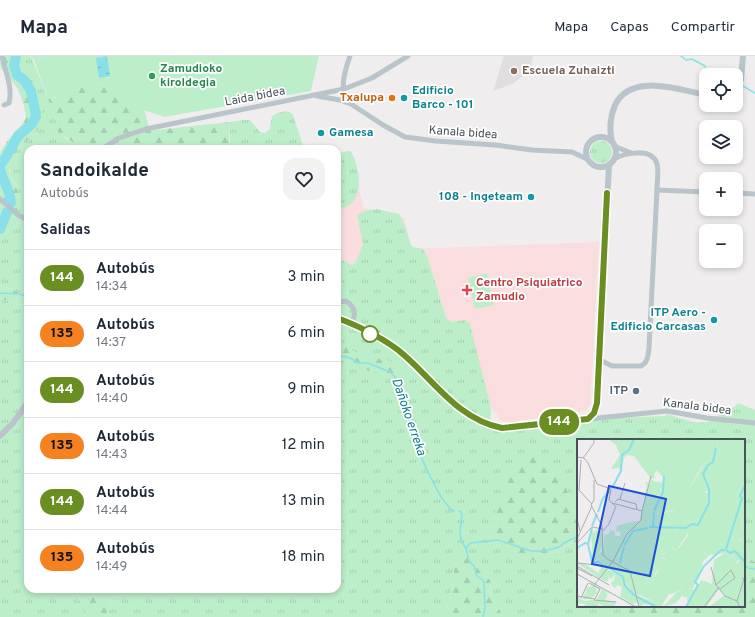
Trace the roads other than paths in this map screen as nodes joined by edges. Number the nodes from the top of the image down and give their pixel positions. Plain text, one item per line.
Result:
1 (2, 56) edge
2 (350, 56) edge
3 (408, 56) edge
4 (743, 56) edge
5 (742, 68) edge
6 (344, 89) junction
7 (699, 94) edge
8 (314, 96) junction
9 (346, 102) junction
10 (4, 105) dead end
11 (611, 118) junction
12 (598, 137) junction
13 (613, 144) junction
14 (108, 145) edge
15 (634, 153) junction
16 (587, 159) junction
17 (614, 159) junction
18 (609, 165) junction
19 (657, 190) junction
20 (699, 192) edge
21 (743, 193) edge
22 (755, 194) edge
23 (0, 199) edge
24 (24, 218) edge
25 (341, 302) edge
26 (341, 319) edge
27 (351, 323) junction
28 (600, 360) junction
29 (612, 366) junction
30 (599, 371) junction
31 (24, 408) edge
32 (588, 419) junction
33 (755, 423) edge
34 (0, 436) edge

1 - 10 street
2 - 6 street
3 - 6 street, Laida bidea
4 - 5 street
6 - 8 street, Laida bidea
6 - 9 street
7 - 11 street
8 - 9 street, Kanala bidea
8 - 14 street, Laida bidea
9 - 16 street, Kanala bidea
11 - 12 street
11 - 13 street
12 - 13 street
12 - 16 street
13 - 15 street
13 - 17 street
15 - 17 street
15 - 19 street
16 - 18 street
17 - 18 street
18 - 28 street
19 - 20 street
19 - 29 street
21 - 22 street
23 - 24 street
25 - 27 street
26 - 27 street
27 - 32 street
28 - 29 street
28 - 30 street
29 - 30 street
30 - 32 street
31 - 34 street
32 - 33 street, Kanala bidea

